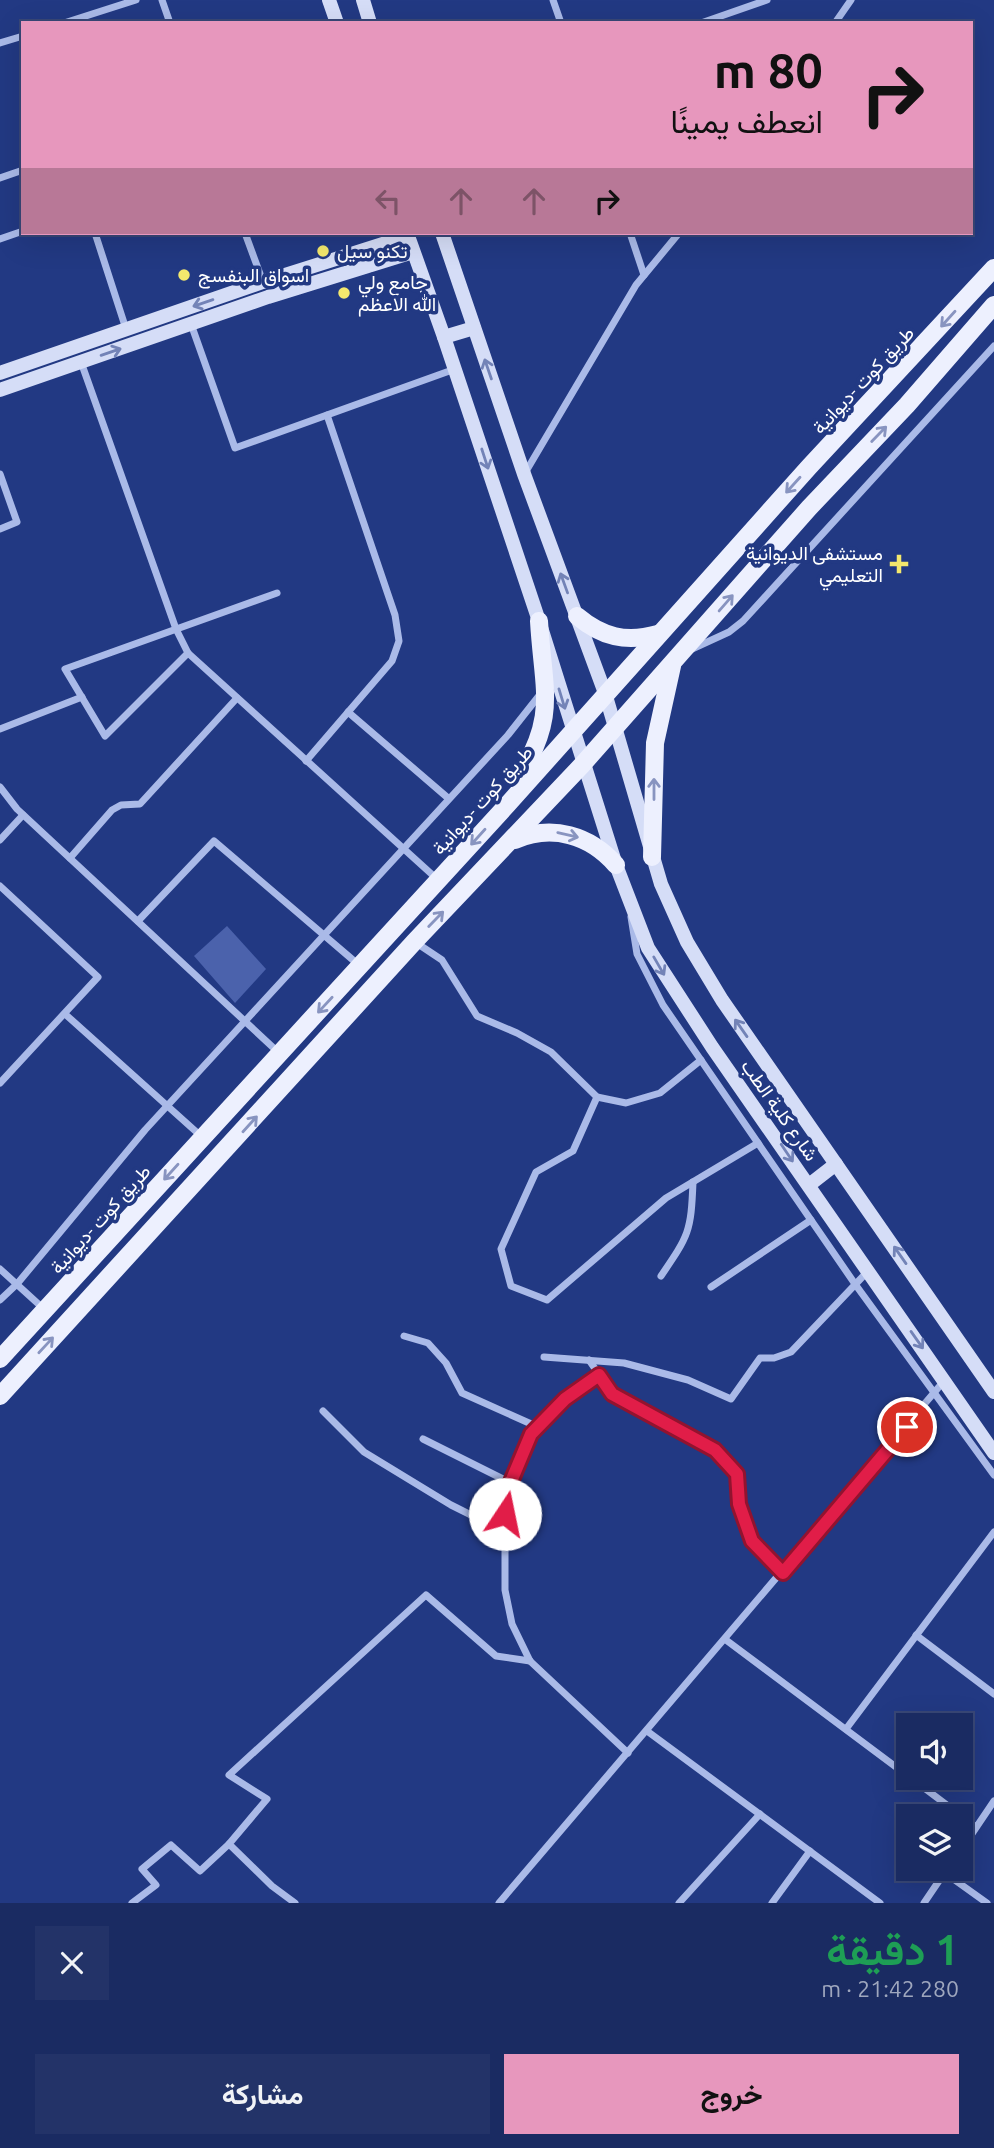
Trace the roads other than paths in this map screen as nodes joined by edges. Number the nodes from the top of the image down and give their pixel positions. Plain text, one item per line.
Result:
1 (136, 0) edge
2 (162, 0) edge
3 (329, 0) edge
4 (363, 0) edge
5 (553, 0) edge
6 (767, 0) edge
7 (851, 0) edge
8 (70, 21) edge
9 (169, 21) edge
10 (336, 21) edge
11 (369, 21) edge
12 (560, 21) edge
13 (710, 21) edge
14 (836, 21) edge
15 (21, 37) edge
16 (0, 43) edge
17 (21, 171) edge
18 (0, 178) edge
19 (21, 232) edge
20 (95, 235) edge
21 (246, 235) edge
22 (407, 235) edge
23 (443, 235) edge
24 (631, 235) edge
25 (677, 235) edge
26 (0, 239) edge
27 (413, 252) junction
28 (994, 268) edge
29 (644, 275) junction
30 (263, 282) junction
31 (994, 305) edge
32 (191, 324) junction
33 (474, 328) junction
34 (126, 329) junction
35 (444, 337) junction
36 (994, 346) edge
37 (81, 362) junction
38 (455, 369) junction
39 (0, 373) edge
40 (0, 390) edge
41 (327, 415) junction
42 (0, 474) edge
43 (524, 474) junction
44 (0, 529) edge
45 (277, 593) dead end
46 (577, 617) junction
47 (539, 621) junction
48 (176, 629) junction
49 (658, 634) junction
50 (188, 653) junction
51 (677, 658) junction
52 (545, 688) junction
53 (605, 693) junction
54 (82, 698) junction
55 (237, 698) junction
56 (348, 712) junction
57 (616, 727) junction
58 (0, 729) edge
59 (572, 730) junction
60 (306, 761) junction
61 (582, 765) junction
62 (0, 787) edge
63 (448, 798) junction
64 (508, 804) junction
65 (23, 815) junction
66 (0, 840) edge
67 (512, 841) junction
68 (402, 849) junction
69 (652, 857) junction
70 (70, 858) junction
71 (616, 865) junction
72 (439, 880) junction
73 (0, 886) edge
74 (627, 895) junction
75 (138, 921) junction
76 (323, 935) junction
77 (415, 941) junction
78 (360, 966) junction
79 (65, 1014) junction
80 (244, 1021) junction
81 (279, 1054) junction
82 (701, 1060) junction
83 (0, 1083) edge
84 (597, 1097) junction
85 (167, 1107) junction
86 (203, 1138) junction
87 (758, 1143) junction
88 (836, 1164) junction
89 (693, 1182) junction
90 (809, 1185) junction
91 (811, 1220) junction
92 (0, 1269) edge
93 (868, 1270) junction
94 (661, 1276) dead end
95 (17, 1284) junction
96 (855, 1284) junction
97 (711, 1287) dead end
98 (0, 1300) edge
99 (46, 1311) junction
100 (404, 1336) dead end
101 (544, 1357) dead end
102 (0, 1359) edge
103 (589, 1360) junction
104 (599, 1375) junction
105 (945, 1381) junction
106 (994, 1392) edge
107 (935, 1393) junction
108 (0, 1396) edge
109 (323, 1411) dead end
110 (538, 1426) junction
111 (423, 1438) dead end
112 (994, 1453) edge
113 (994, 1475) edge
114 (510, 1483) junction
115 (505, 1532) junction
116 (994, 1532) edge
117 (783, 1573) junction
118 (916, 1634) junction
119 (726, 1640) junction
120 (530, 1661) junction
121 (994, 1695) edge
122 (846, 1729) junction
123 (648, 1731) junction
124 (628, 1754) junction
125 (896, 1766) edge
126 (927, 1790) edge
127 (994, 1801) edge
128 (760, 1814) junction
129 (976, 1827) junction
130 (973, 1832) edge
131 (229, 1844) junction
132 (810, 1851) junction
133 (939, 1881) edge
134 (959, 1881) edge
135 (132, 1903) edge
136 (295, 1903) edge
137 (499, 1903) edge
138 (679, 1903) edge
139 (772, 1903) edge
140 (880, 1903) edge
141 (924, 1903) edge
142 (987, 1903) edge

1 - 8 street
2 - 9 street
3 - 10 main road
4 - 11 main road
5 - 12 street
6 - 13 street
7 - 14 street
15 - 16 street
17 - 18 street
19 - 26 street
20 - 34 street
21 - 30 street
22 - 27 main road, شارع كلية الطب
22 - 30 main road
23 - 33 main road, شارع كلية الطب
24 - 29 street
25 - 29 street
27 - 32 main road
27 - 35 main road, شارع كلية الطب
28 -> 49 main road, طريق كوت -ديوانية
29 - 43 street
30 -> 34 main road
51 -> 31 main road
37 -> 32 main road
32 - 41 street
33 - 35 main road
43 -> 33 main road, شارع كلية الطب
34 - 39 main road
35 - 38 main road, شارع كلية الطب
36 - 51 street
37 - 40 main road
37 - 48 street
38 - 41 street
38 -> 47 main road, شارع كلية الطب
41 - 56 street
42 - 44 street
46 -> 43 main road, شارع كلية الطب
45 - 48 street
46 - 49 main road
46 - 53 main road, شارع كلية الطب
47 - 52 main road
47 -> 59 main road, شارع كلية الطب
48 - 50 street
48 - 54 street
49 - 53 main road, طريق كوت -ديوانية
50 - 54 street
50 - 55 street
51 - 57 main road
69 -> 51 main road
52 - 63 street
52 - 64 main road
53 - 57 main road, شارع كلية الطب
53 - 59 main road, طريق كوت -ديوانية
54 - 58 street
55 - 60 street
55 - 70 street
56 - 60 street
56 - 63 street
57 - 61 main road
57 - 69 main road, شارع كلية الطب
59 - 61 main road, شارع كلية الطب
59 - 64 main road, طريق كوت -ديوانية
60 - 68 street
61 - 67 main road
61 - 71 main road, شارع كلية الطب
62 - 65 street
63 - 68 street
64 -> 72 main road, طريق كوت -ديوانية
65 - 66 street
65 - 70 street
67 -> 71 main road
77 -> 67 main road
68 - 72 street
68 - 76 street
88 -> 69 main road, شارع كلية الطب
70 - 75 street
71 - 74 main road, شارع كلية الطب
72 - 78 main road, طريق كوت -ديوانية
73 - 79 street
74 - 82 street
74 -> 90 main road, شارع كلية الطب
75 - 76 street
75 - 80 street
76 - 78 street
76 - 80 street
77 - 84 street
108 -> 77 main road
78 -> 81 main road, طريق كوت -ديوانية
79 - 83 street
79 - 85 street
80 - 81 street
80 - 85 street
81 - 86 main road, طريق كوت -ديوانية
82 - 84 street
82 - 87 street
84 - 89 street
85 - 86 street
85 - 95 street
86 -> 99 main road, طريق كوت -ديوانية
87 - 89 street
87 - 91 street
88 - 90 main road
106 -> 88 main road, شارع كلية الطب
89 - 94 street
90 - 93 main road, شارع كلية الطب
91 - 96 street
91 - 97 street
92 - 95 street
93 - 96 street
93 -> 105 main road, شارع كلية الطب
95 - 98 street
95 - 99 street
96 - 103 street
96 - 107 street
99 - 102 main road, طريق كوت -ديوانية
100 - 110 street
101 - 103 street
103 - 104 street
104 - 110 street
104 - 117 street
105 - 107 street
105 - 112 main road, شارع كلية الطب
107 - 113 street
107 - 117 street
109 - 115 street
110 - 114 street
111 - 114 street
114 - 115 street
115 - 120 street
116 - 118 street
117 - 119 street
118 - 121 street
118 - 122 street
119 - 122 street
119 - 123 street
120 - 124 street
120 - 131 street
122 - 125 street
123 - 124 street
123 - 128 street
124 - 137 street
126 - 129 street
127 - 129 street
128 - 132 street
128 - 138 street
129 - 130 street
131 - 135 street
131 - 136 street
132 - 139 street
132 - 140 street
133 - 141 street
134 - 142 street

